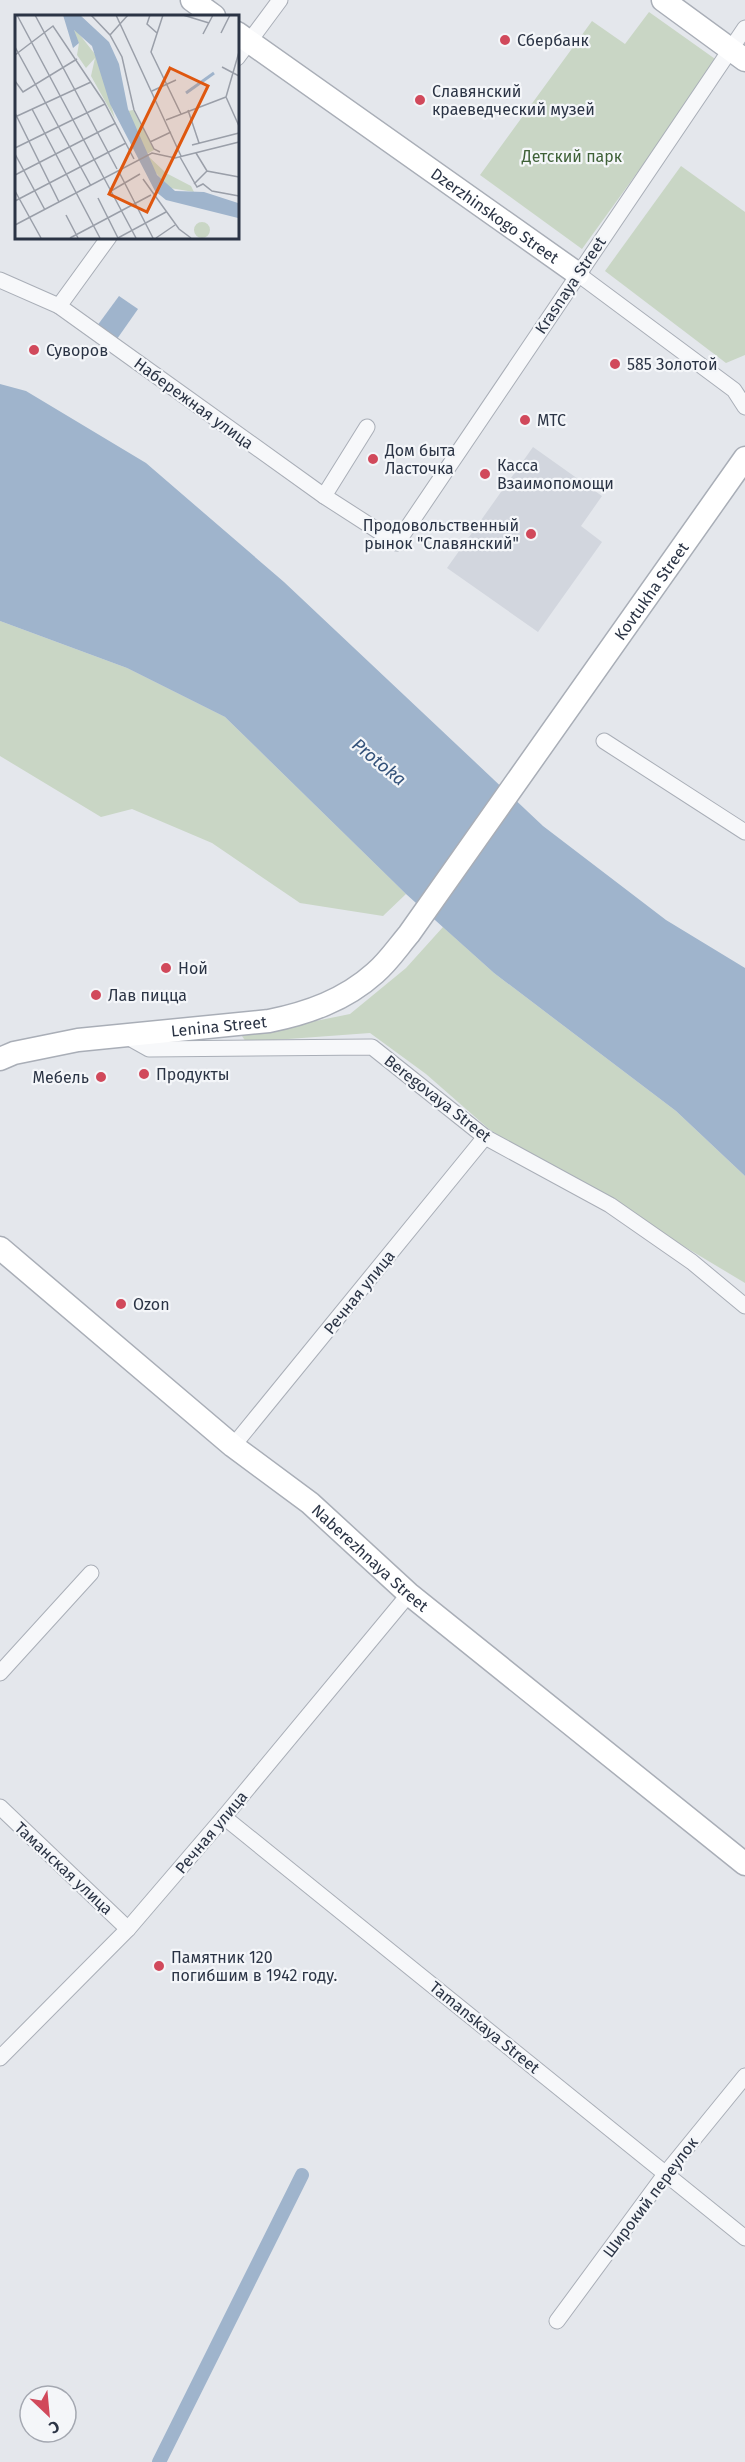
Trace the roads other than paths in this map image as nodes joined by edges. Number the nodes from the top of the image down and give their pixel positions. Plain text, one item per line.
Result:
1 (192, 0) edge
2 (280, 0) edge
3 (663, 0) edge
4 (213, 15) edge
5 (745, 28) edge
6 (241, 44) edge
7 (737, 55) edge
8 (108, 238) edge
9 (578, 274) junction
10 (0, 280) edge
11 (59, 306) junction
12 (745, 407) edge
13 (367, 427) dead end
14 (745, 458) edge
15 (324, 496) junction
16 (397, 543) joint
17 (604, 741) dead end
18 (745, 832) edge
19 (409, 934) joint
20 (123, 1035) junction
21 (0, 1059) edge
22 (485, 1137) junction
23 (0, 1248) edge
24 (745, 1306) edge
25 (233, 1446) junction
26 (91, 1574) dead end
27 (409, 1593) junction
28 (0, 1672) edge
29 (0, 1808) edge
30 (224, 1817) junction
31 (745, 1864) edge
32 (128, 1929) junction
33 (0, 2058) edge
34 (745, 2076) edge
35 (666, 2173) junction
36 (745, 2238) edge
37 (557, 2321) dead end

1 - 4 street
2 - 6 street
3 - 7 street
5 - 7 street, Krasnaya Street
6 - 9 street, Dzerzhinskogo Street
7 - 9 street, Krasnaya Street
8 - 11 street
9 - 12 street, Dzerzhinskogo Street
9 - 16 street, Krasnaya Street
10 - 11 street, Набережная улица
11 - 15 street, Набережная улица
13 - 15 street
14 - 19 street, Kovtukha Street
15 - 16 street, Набережная улица
17 - 18 street
19 - 20 street, Lenina Street
20 - 21 street, Lenina Street
20 - 22 street, Beregovaya Street
22 - 24 street, Beregovaya Street
22 - 25 street, Речная улица
23 - 25 street, Naberezhnaya Street
25 - 27 street, Naberezhnaya Street
26 - 28 street
27 - 30 street, Речная улица
27 - 31 street, Naberezhnaya Street
29 - 32 street, Таманская улица
30 - 32 street, Речная улица
30 - 35 street, Tamanskaya Street
32 - 33 street, Речная улица
34 - 35 street, Широкий переулок
35 - 36 street, Tamanskaya Street
35 - 37 street, Широкий переулок

